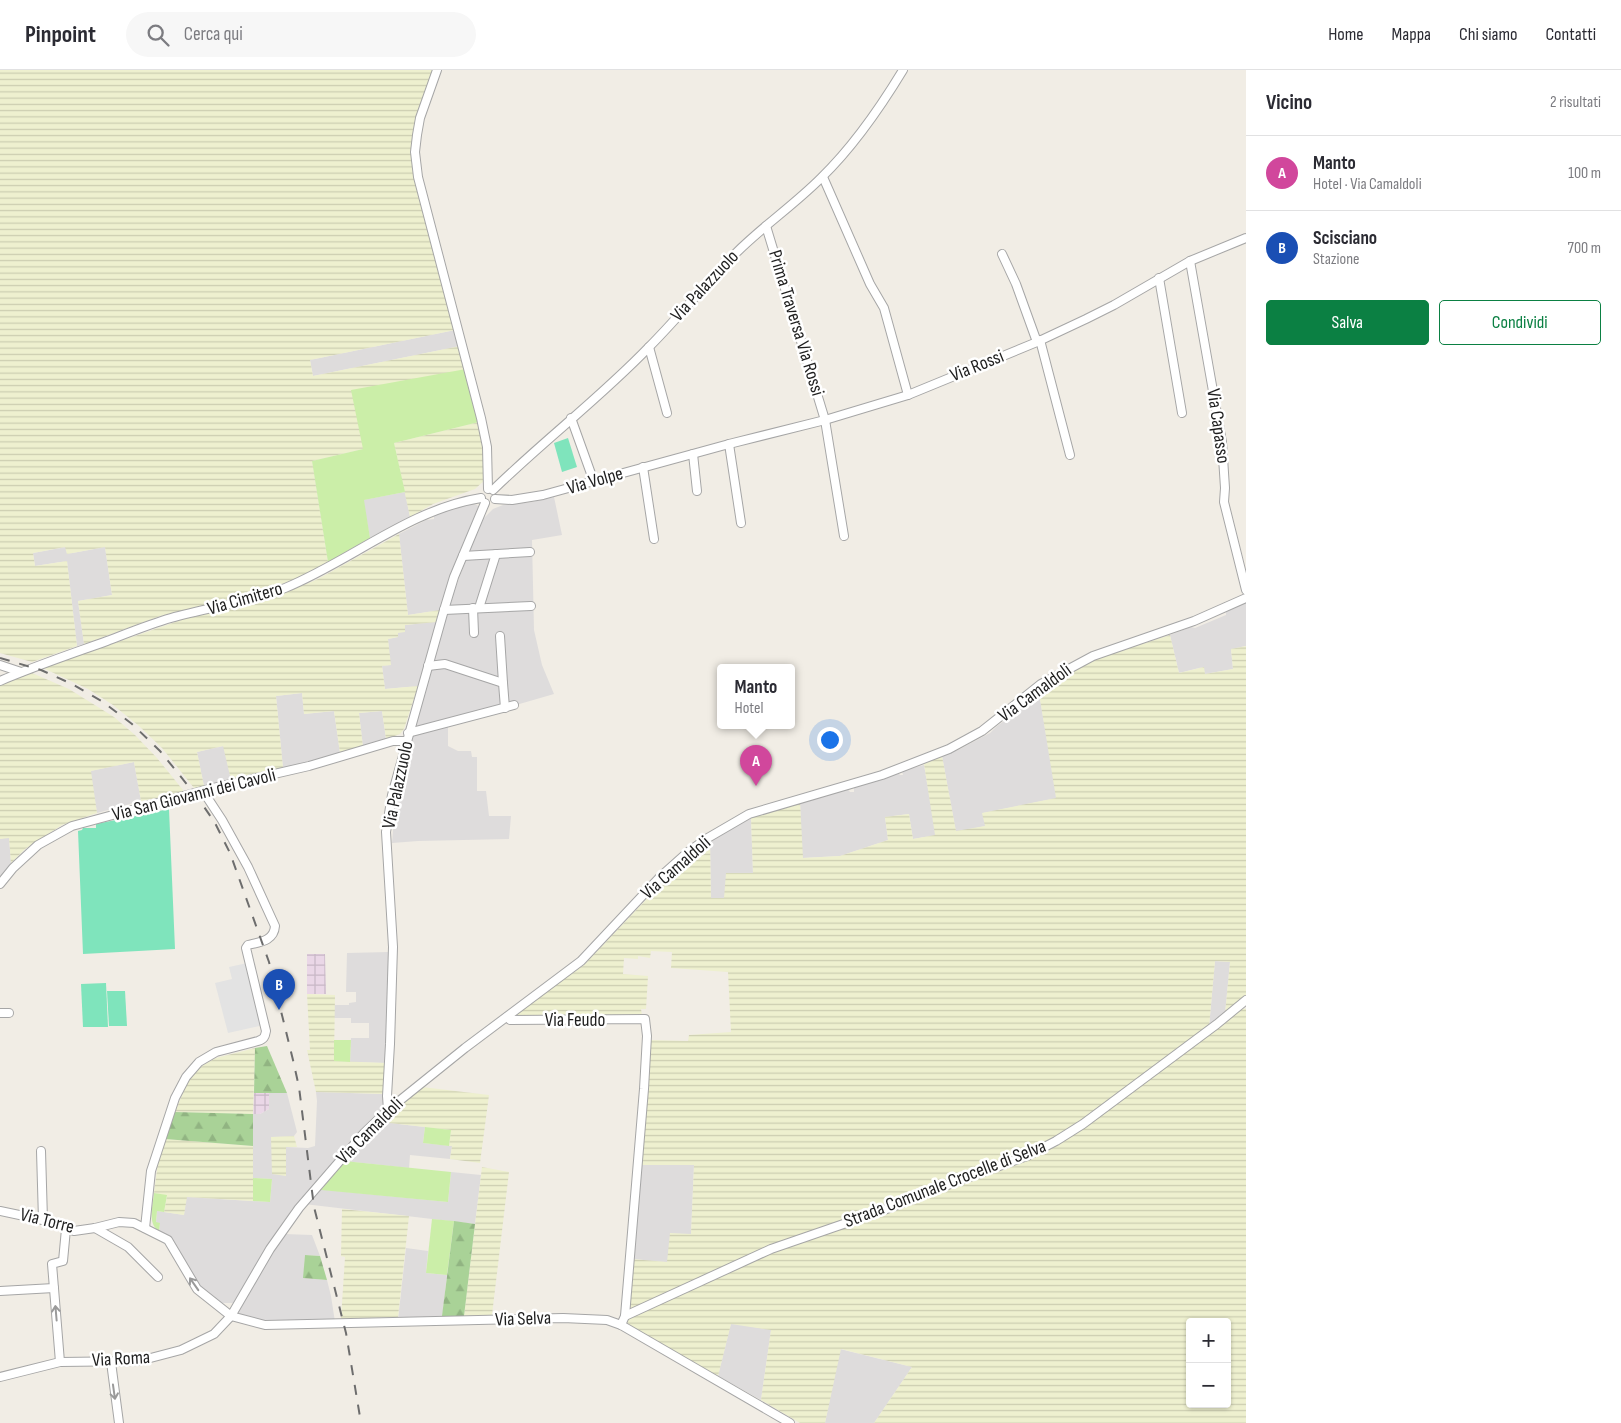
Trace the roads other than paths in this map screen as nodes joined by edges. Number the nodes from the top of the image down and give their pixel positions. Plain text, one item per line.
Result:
1 (437, 70) edge
2 (903, 70) edge
3 (823, 177) junction
4 (766, 226) junction
5 (1246, 238) edge
6 (1002, 254) dead end
7 (1190, 261) junction
8 (1158, 278) junction
9 (1039, 341) junction
10 (649, 348) junction
11 (908, 395) junction
12 (667, 413) dead end
13 (1182, 413) dead end
14 (571, 418) junction
15 (825, 420) junction
16 (729, 444) junction
17 (693, 454) junction
18 (1070, 455) dead end
19 (643, 467) junction
20 (594, 482) junction
21 (490, 489) junction
22 (697, 491) dead end
23 (495, 499) junction
24 (483, 500) junction
25 (740, 523) dead end
26 (844, 536) dead end
27 (654, 539) dead end
28 (530, 552) dead end
29 (496, 554) junction
30 (463, 556) junction
31 (1246, 590) edge
32 (1246, 598) edge
33 (531, 606) dead end
34 (476, 608) junction
35 (444, 610) junction
36 (474, 633) dead end
37 (500, 636) dead end
38 (0, 666) edge
39 (428, 666) junction
40 (21, 672) junction
41 (0, 681) edge
42 (503, 683) junction
43 (514, 705) dead end
44 (505, 708) junction
45 (407, 737) junction
46 (203, 791) junction
47 (0, 884) edge
48 (1246, 1000) edge
49 (0, 1013) edge
50 (9, 1013) dead end
51 (506, 1017) junction
52 (388, 1110) junction
53 (41, 1151) dead end
54 (0, 1211) edge
55 (43, 1220) junction
56 (96, 1228) junction
57 (145, 1228) junction
58 (66, 1229) junction
59 (158, 1277) dead end
60 (54, 1288) junction
61 (0, 1291) edge
62 (230, 1316) junction
63 (625, 1316) junction
64 (621, 1326) junction
65 (60, 1362) junction
66 (111, 1362) junction
67 (0, 1377) edge
68 (118, 1423) edge
69 (789, 1423) edge

1 - 21 street
2 - 3 street, Via Palazzuolo
3 - 4 street, Via Palazzuolo
3 - 11 street
4 - 10 street, Via Palazzuolo
4 - 15 street, Prima Traversa Via Rossi
5 - 7 street, Via Rossi
6 - 9 street
7 - 8 street, Via Rossi
7 - 31 street, Via Capasso
8 - 9 street, Via Rossi
8 - 13 street
9 - 11 street, Via Rossi
9 - 18 street
10 - 12 street
10 - 14 street, Via Palazzuolo
11 - 15 street, Via Rossi
14 - 20 street
14 - 21 street, Via Palazzuolo
15 - 16 street, Via Rossi
15 - 26 street, Prima Traversa Via Rossi
16 - 17 street, Via Rossi
16 - 25 street
17 - 19 street, Via Volpe
17 - 22 street
19 - 20 street, Via Volpe
19 - 27 street
20 - 23 street, Via Volpe
21 - 23 street
21 - 24 street
23 - 24 street
24 - 30 street, Via Palazzuolo
24 - 40 street, Via Cimitero
28 - 29 street
29 - 30 street
29 - 34 street
30 - 35 street, Via Palazzuolo
32 - 51 street, Via Camaldoli
33 - 34 street
34 - 35 street
34 - 36 street
35 - 39 street, Via Palazzuolo
37 - 42 street
38 - 40 street
39 - 42 street
39 - 45 street, Via Palazzuolo
40 - 41 street, Via Cimitero
42 - 44 street
43 - 44 street, Via San Giovanni dei Cavoli
44 - 45 street, Via San Giovanni dei Cavoli
45 - 46 street, Via San Giovanni dei Cavoli
45 - 52 street, Via Palazzuolo
46 - 47 street, Via San Giovanni dei Cavoli
46 - 57 street
48 - 63 street, Strada Comunale Crocelle di Selva
49 - 50 street
51 - 52 street, Via Camaldoli
51 - 63 street, Via Feudo
52 - 62 street, Via Camaldoli
53 - 55 street
54 - 55 street, Via Torre
55 - 58 street, Via Torre
56 - 57 street, Via Torre
56 - 58 street, Via Torre
56 - 59 street
62 -> 57 street, Via Torre
58 - 60 street
60 - 61 street
65 -> 60 street
62 - 64 street, Via Selva
62 - 66 street, Via Roma
63 - 64 street
64 - 69 street, Via Selva
65 - 66 street, Via Roma
65 - 67 street, Via Roma
66 -> 68 street

